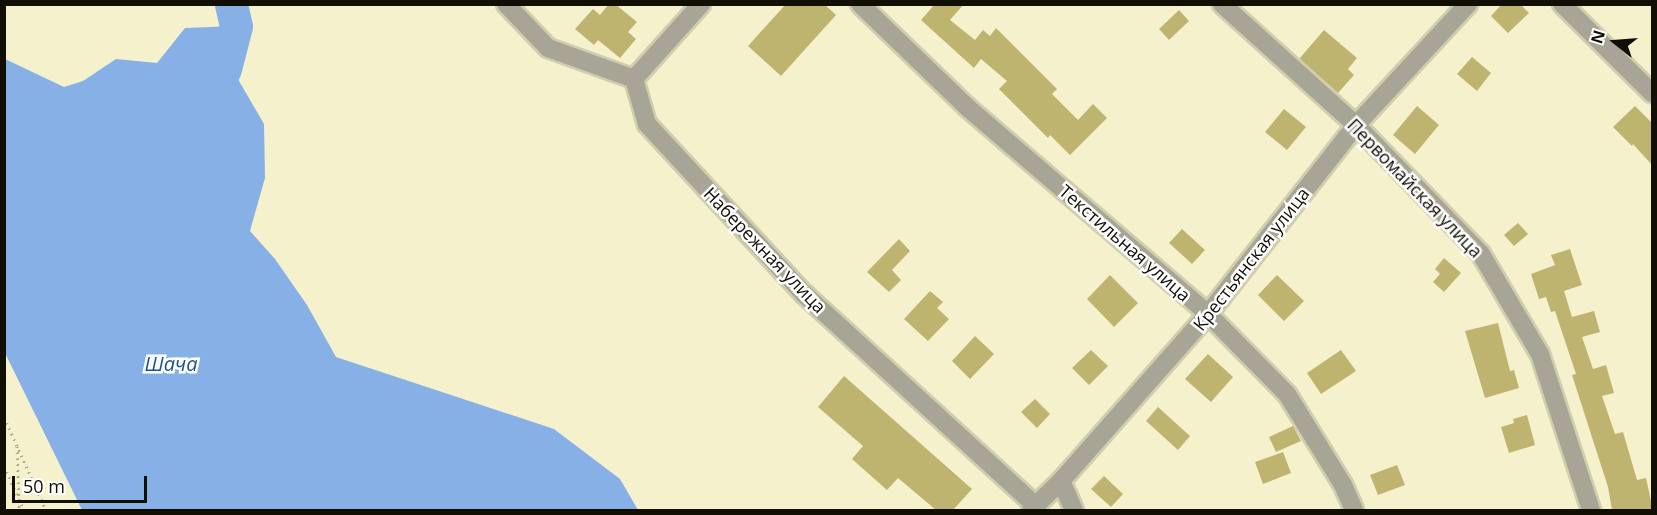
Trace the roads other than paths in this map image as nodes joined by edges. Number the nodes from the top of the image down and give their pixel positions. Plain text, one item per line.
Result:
1 (506, 4) edge
2 (701, 4) edge
3 (860, 4) edge
4 (1222, 4) edge
5 (1468, 4) edge
6 (1562, 4) edge
7 (634, 79) junction
8 (1653, 93) edge
9 (1356, 125) junction
10 (1208, 314) junction
11 (1060, 481) junction
12 (1033, 508) edge
13 (1074, 510) edge
14 (1354, 510) edge
15 (1591, 510) edge

1 - 7 street
2 - 7 street
3 - 10 street, Текстильная улица
4 - 9 street, Первомайская улица
5 - 9 street, Крестьянская улица
6 - 8 street
7 - 12 street, Набережная улица
9 - 10 street, Крестьянская улица
9 - 15 street, Первомайская улица
10 - 11 street, Крестьянская улица
10 - 14 street, Текстильная улица
11 - 12 street, Крестьянская улица
11 - 13 street

